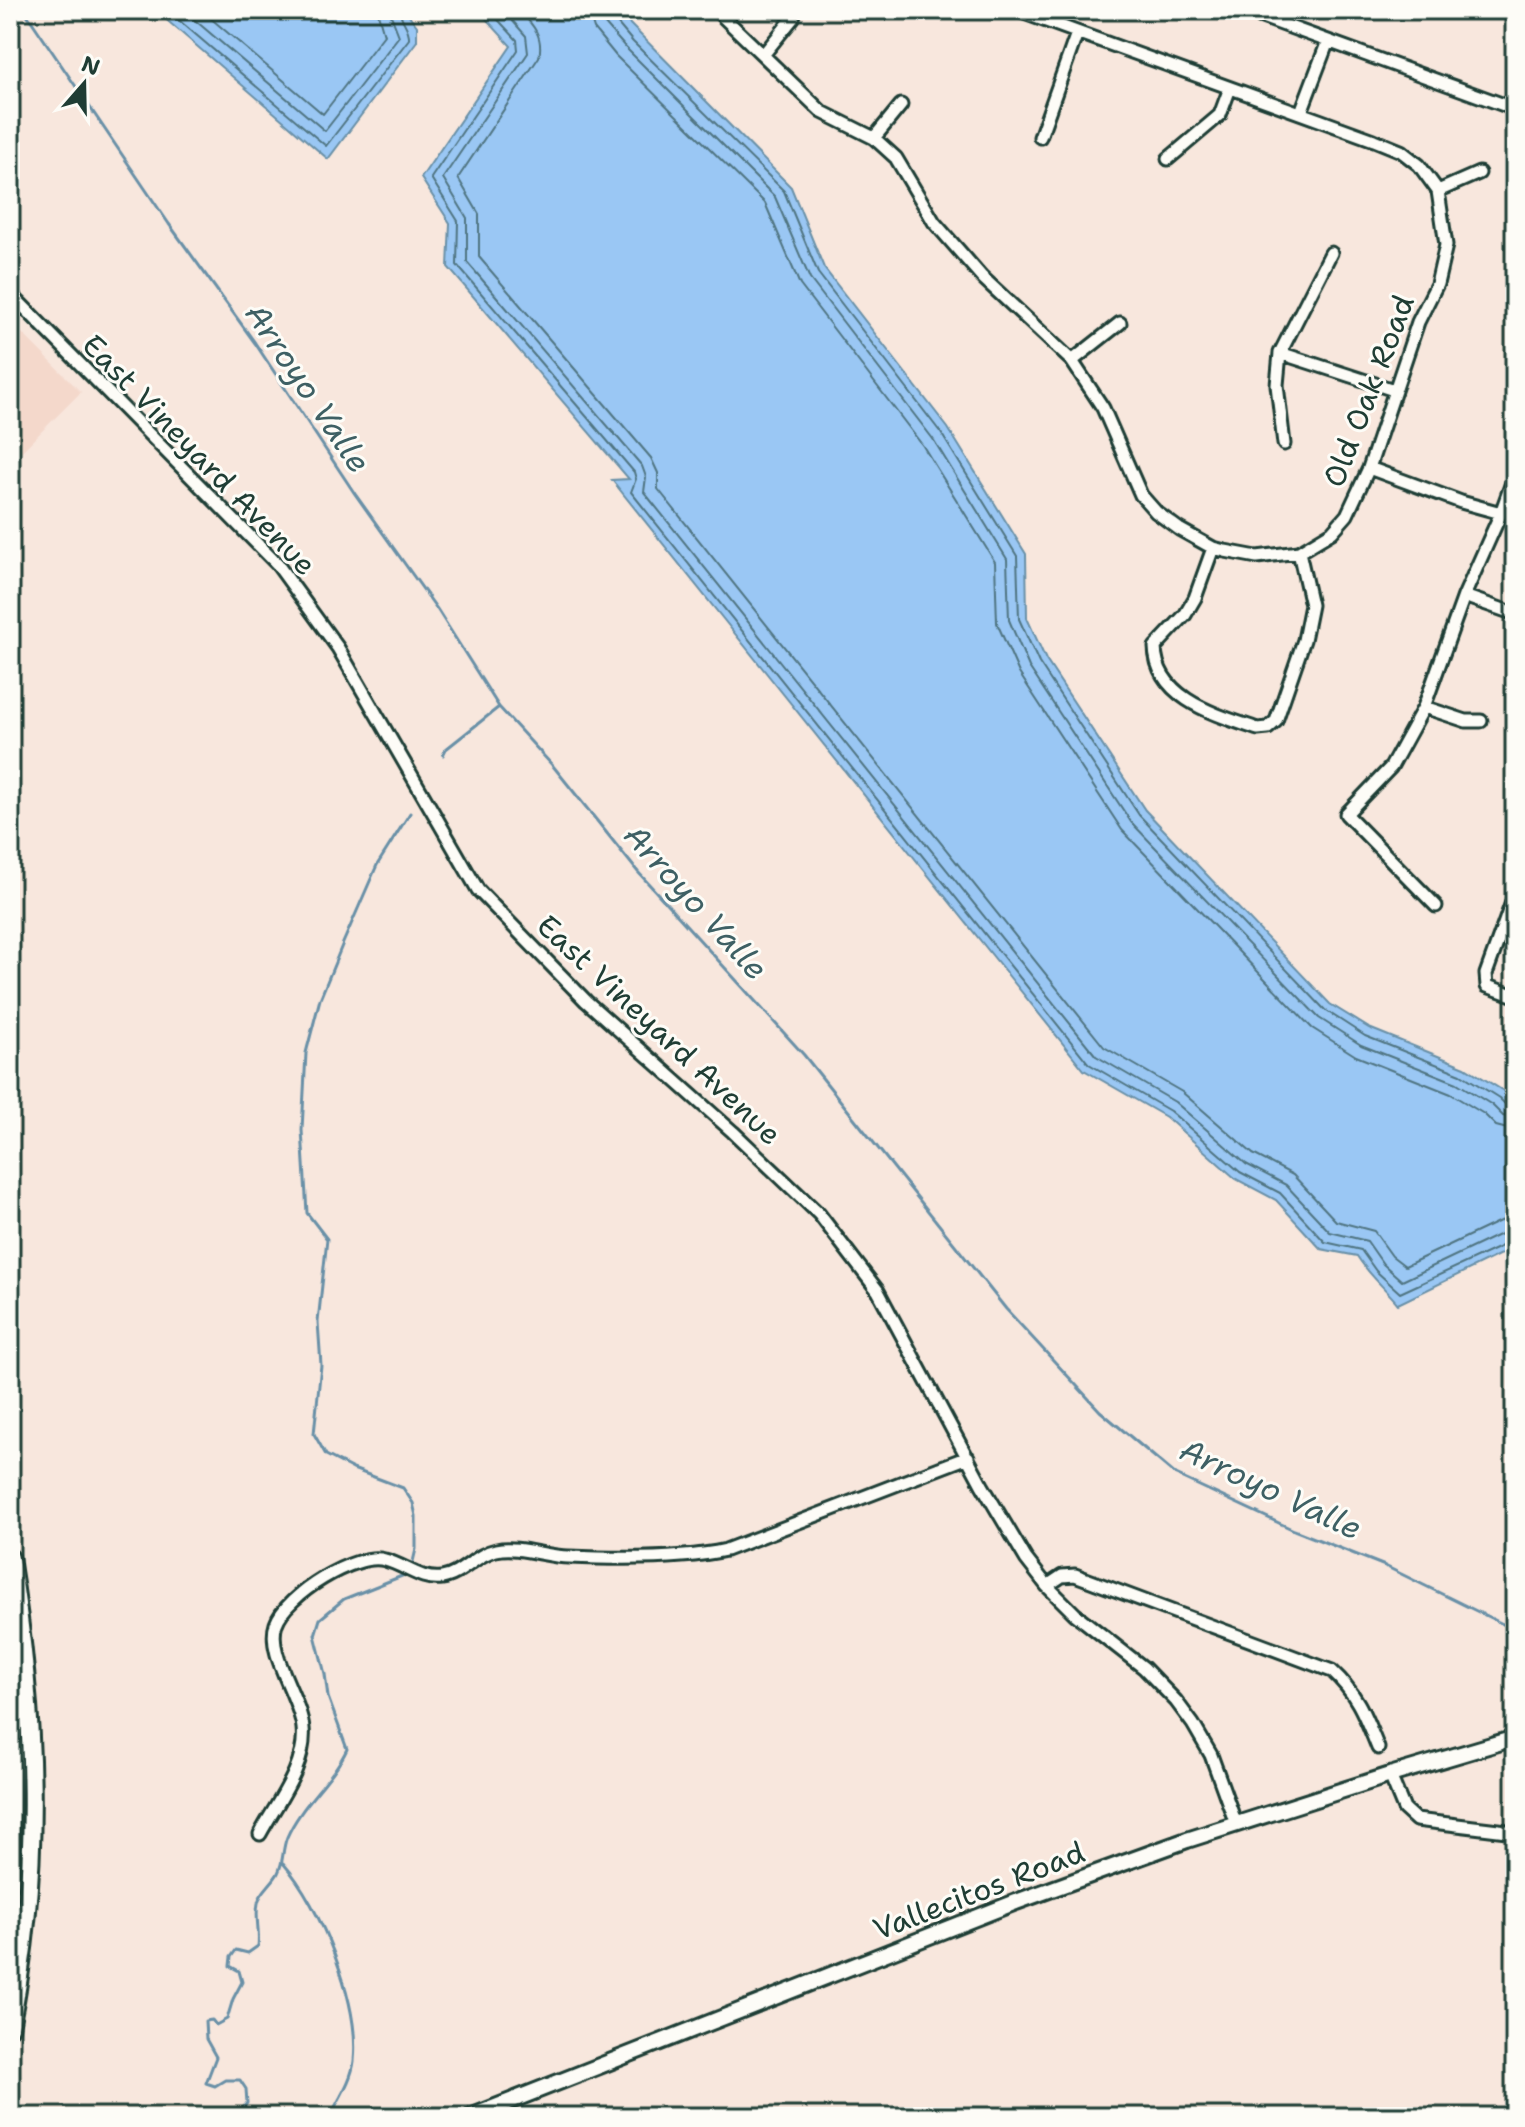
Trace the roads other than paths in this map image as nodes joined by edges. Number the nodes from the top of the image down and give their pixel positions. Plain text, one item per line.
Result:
1 (716, 10) edge
2 (795, 10) edge
3 (1016, 10) edge
4 (1243, 10) edge
5 (1077, 33) junction
6 (1328, 41) junction
7 (763, 55) junction
8 (1230, 88) junction
9 (901, 105) dead end
10 (1515, 109) edge
11 (1301, 112) junction
12 (1040, 137) dead end
13 (874, 138) junction
14 (1168, 159) dead end
15 (1479, 173) dead end
16 (1438, 191) junction
17 (1331, 253) dead end
18 (10, 293) edge
19 (1120, 323) dead end
20 (1280, 353) junction
21 (1072, 361) junction
22 (1394, 390) junction
23 (1284, 444) dead end
24 (1369, 468) junction
25 (1515, 474) edge
26 (1501, 513) junction
27 (1213, 548) junction
28 (1299, 552) junction
29 (1464, 596) junction
30 (1515, 614) edge
31 (1424, 707) junction
32 (1481, 721) dead end
33 (1515, 894) edge
34 (1436, 906) dead end
35 (1515, 996) edge
36 (968, 1457) junction
37 (10, 1558) edge
38 (1047, 1586) junction
39 (10, 1707) edge
40 (1515, 1738) edge
41 (1378, 1748) dead end
42 (1390, 1775) junction
43 (1236, 1824) junction
44 (1515, 1832) edge
45 (260, 1834) dead end
46 (10, 1882) edge
47 (10, 2027) edge
48 (470, 2117) edge

1 - 7 street, Old Oak Road
2 - 7 street
3 - 5 street
4 - 6 street
5 - 8 street
5 - 12 street
6 - 10 street
6 - 11 street
7 - 13 street, Old Oak Road
8 - 11 street
8 - 14 street
9 - 13 street
11 - 16 street
13 - 21 street, Old Oak Road
15 - 16 street
16 - 22 street, Old Oak Road
17 - 20 street
18 - 36 street, East Vineyard Avenue
19 - 21 street
20 - 22 street
20 - 23 street
21 - 27 street, Old Oak Road
22 - 24 street, Old Oak Road
24 - 26 street
24 - 28 street, Old Oak Road
25 - 26 street
26 - 29 street
27 - 28 street, Old Oak Road
27 - 28 street
29 - 30 street
29 - 31 street
31 - 32 street
31 - 34 street
33 - 35 street
36 - 38 street, East Vineyard Avenue
36 - 45 street
37 - 47 highway
38 - 41 street
38 - 43 street, East Vineyard Avenue
39 - 46 highway
40 - 42 main road, Vallecitos Road
42 - 43 main road, Vallecitos Road
42 - 44 street
43 - 48 main road, Vallecitos Road

